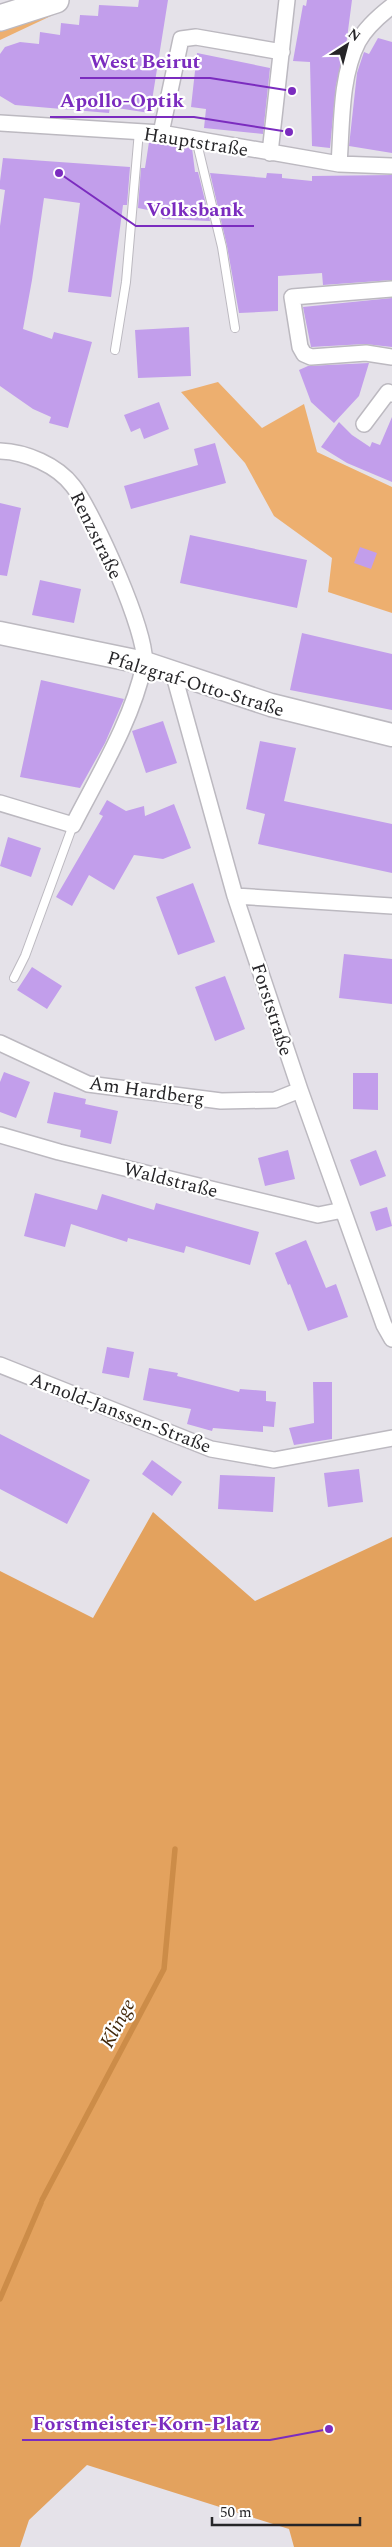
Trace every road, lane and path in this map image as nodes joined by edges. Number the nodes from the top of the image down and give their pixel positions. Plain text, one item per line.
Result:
1 (56, 0) edge
2 (287, 0) edge
3 (392, 6) edge
4 (0, 18) edge
5 (282, 52) junction
6 (0, 123) edge
7 (139, 131) junction
8 (161, 133) junction
9 (196, 138) junction
10 (270, 153) junction
11 (339, 164) junction
12 (392, 166) edge
13 (392, 289) edge
14 (235, 328) dead end
15 (115, 350) dead end
16 (392, 357) edge
17 (392, 394) edge
18 (364, 424) dead end
19 (0, 451) edge
20 (0, 633) edge
21 (145, 663) junction
22 (173, 672) junction
23 (392, 735) edge
24 (0, 803) edge
25 (73, 824) junction
26 (235, 896) junction
27 (392, 906) edge
28 (14, 978) dead end
29 (0, 1043) edge
30 (300, 1090) junction
31 (0, 1135) edge
32 (343, 1210) junction
33 (392, 1339) edge
34 (0, 1365) edge
35 (392, 1438) edge

1 - 4 main road
2 - 5 street
3 - 11 street
5 - 8 street
5 - 10 street
6 - 7 street, Hauptstraße
7 - 8 street, Hauptstraße
7 - 15 lane
8 - 9 street, Hauptstraße
9 - 10 street, Hauptstraße
9 - 14 lane
10 - 11 street, Hauptstraße
11 - 12 street, Hauptstraße
13 - 16 street
17 - 18 street
19 - 21 street, Renzstraße
20 - 21 street, Pfalzgraf-Otto-Straße
21 - 22 street, Pfalzgraf-Otto-Straße
21 - 25 street
22 - 23 street, Pfalzgraf-Otto-Straße
22 - 26 street, Forststraße
24 - 25 street
25 - 28 lane
26 - 27 street
26 - 30 street, Forststraße
29 - 30 street, Am Hardberg
30 - 32 street, Forststraße
31 - 32 street, Waldstraße
32 - 33 street, Forststraße
34 - 35 street, Arnold-Janssen-Straße

